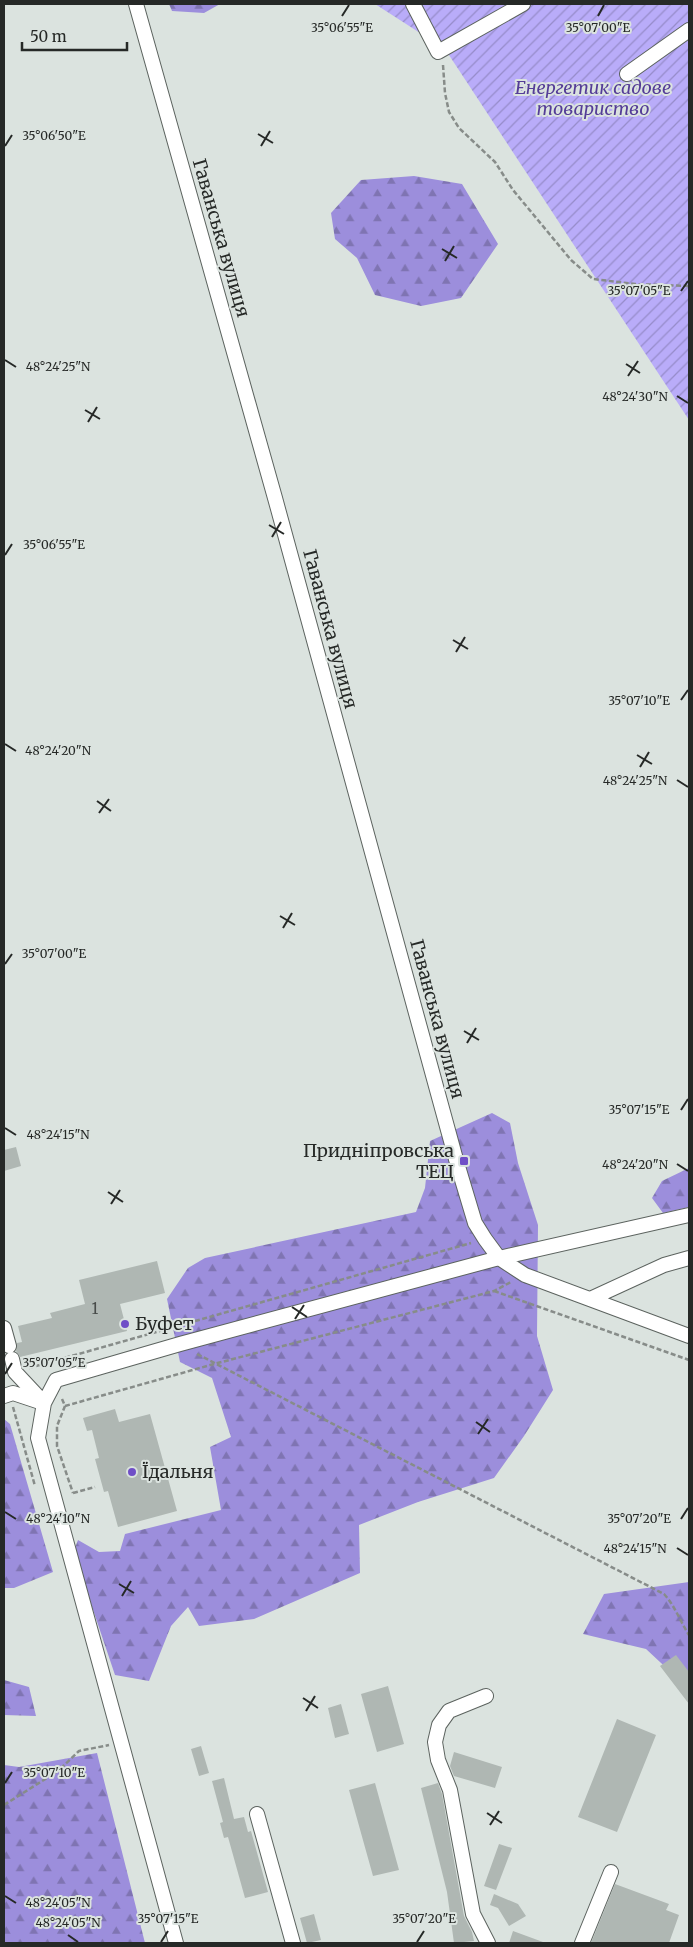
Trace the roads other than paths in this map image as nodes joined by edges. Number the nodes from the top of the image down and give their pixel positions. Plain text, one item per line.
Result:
1 (136, 4) edge
2 (413, 4) edge
3 (523, 4) edge
4 (689, 30) edge
5 (627, 74) dead end
6 (689, 1215) edge
7 (499, 1258) junction
8 (689, 1258) edge
9 (590, 1299) junction
10 (4, 1328) edge
11 (689, 1336) edge
12 (4, 1396) edge
13 (44, 1403) junction
14 (486, 1696) dead end
15 (257, 1814) dead end
16 (611, 1872) dead end
17 (176, 1943) edge
18 (293, 1943) edge
19 (488, 1943) edge
20 (582, 1943) edge

1 - 7 street, Гаванська вулиця
2 - 3 street
4 - 5 street
6 - 7 street
7 - 9 street, Гаванська вулиця
7 - 13 street
8 - 9 street
9 - 11 street, Гаванська вулиця
10 - 13 street
12 - 13 street
13 - 17 street
14 - 19 street
15 - 18 street
16 - 20 street

